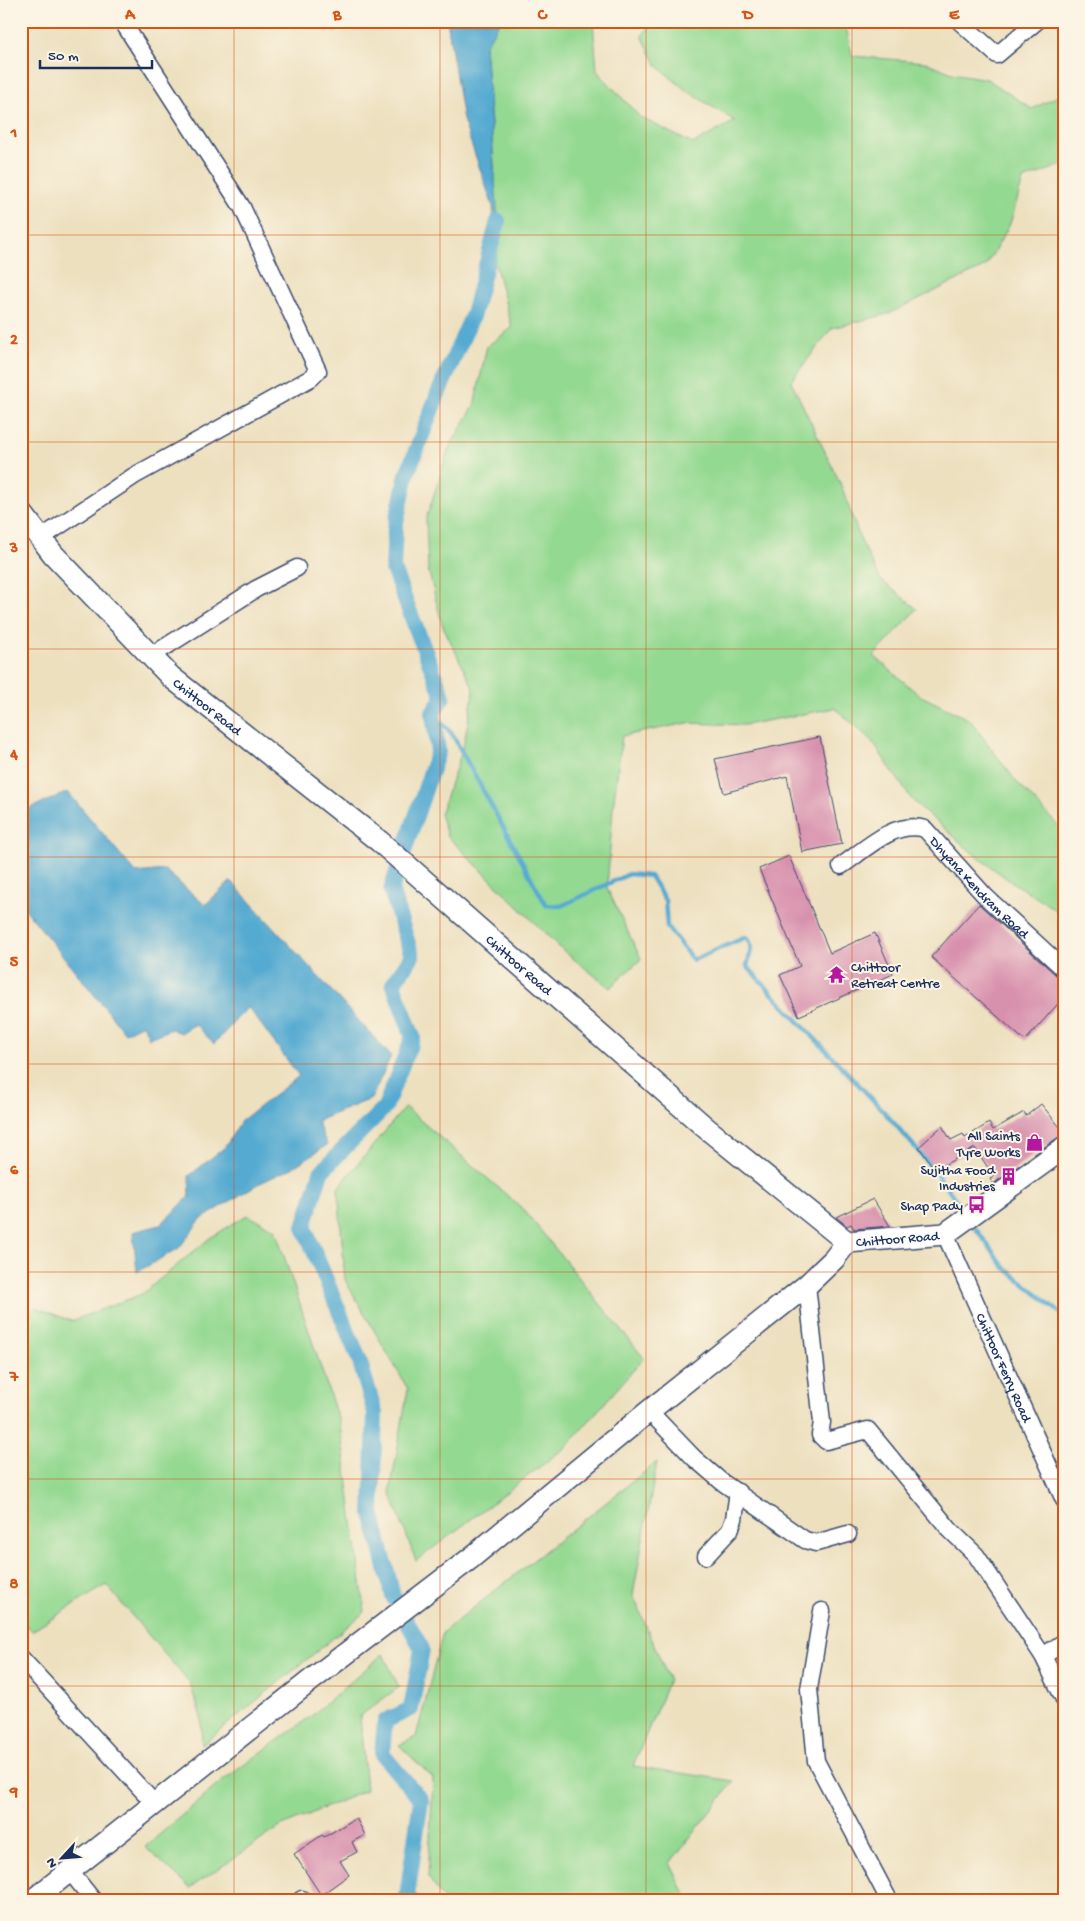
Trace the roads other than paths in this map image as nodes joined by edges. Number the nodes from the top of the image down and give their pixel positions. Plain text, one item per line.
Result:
1 (122, 21) edge
2 (958, 21) edge
3 (1037, 21) edge
4 (21, 512) edge
5 (41, 538) junction
6 (297, 568) dead end
7 (151, 656) junction
8 (841, 866) dead end
9 (1064, 969) edge
10 (1064, 1148) edge
11 (945, 1234) junction
12 (847, 1242) junction
13 (807, 1285) junction
14 (649, 1411) junction
15 (738, 1492) junction
16 (1064, 1500) edge
17 (848, 1534) dead end
18 (706, 1556) dead end
19 (822, 1611) dead end
20 (1064, 1642) edge
21 (1043, 1656) junction
22 (21, 1658) edge
23 (1064, 1698) edge
24 (154, 1804) junction
25 (69, 1870) junction
26 (33, 1900) edge
27 (93, 1900) edge
28 (889, 1900) edge

1 - 5 street
2 - 3 street
4 - 5 main road, Chittoor Road
5 - 7 main road, Chittoor Road
6 - 7 street
7 - 12 main road, Chittoor Road
8 - 9 street, Dhyana Kendram Road
10 - 11 main road, Chittoor Road
11 - 12 main road, Chittoor Road
11 - 16 street, Chittoor Ferry Road
12 - 13 main road
13 - 14 main road
13 - 21 street
14 - 15 street
14 - 24 main road
15 - 17 street
15 - 18 street
19 - 28 street
20 - 21 street
21 - 23 street
22 - 24 street
24 - 25 main road
25 - 26 main road
25 - 27 street

